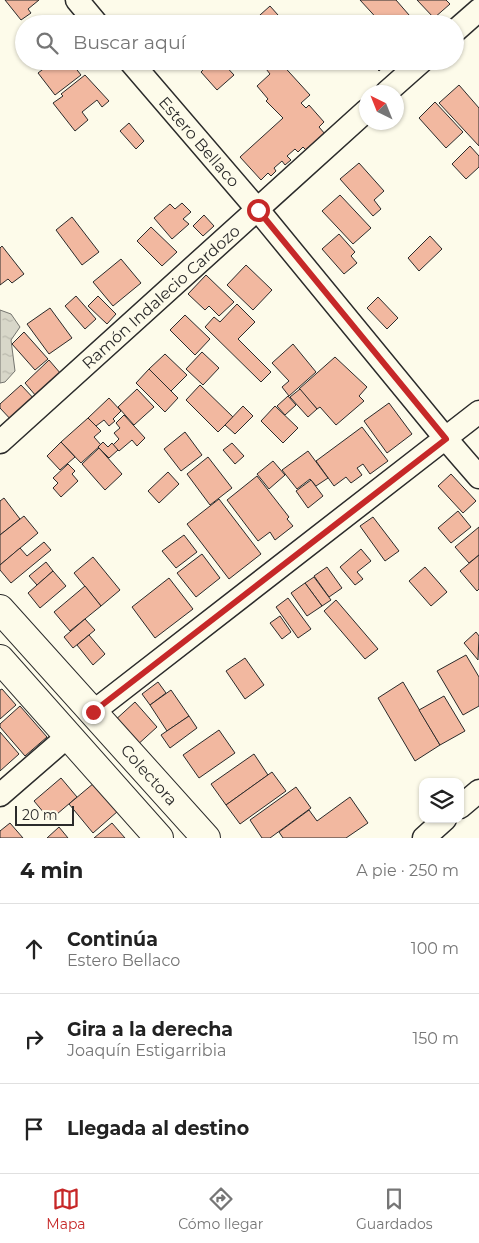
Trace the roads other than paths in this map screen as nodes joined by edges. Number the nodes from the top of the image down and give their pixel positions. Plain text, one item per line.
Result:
1 (77, 0) edge
2 (479, 10) edge
3 (90, 15) edge
4 (464, 23) edge
5 (138, 70) edge
6 (412, 70) edge
7 (395, 85) edge
8 (359, 117) edge
9 (258, 210) junction
10 (479, 412) edge
11 (446, 439) junction
12 (0, 442) edge
13 (479, 477) edge
14 (0, 609) edge
15 (0, 659) edge
16 (93, 712) junction
17 (68, 736) junction
18 (479, 791) edge
19 (0, 796) edge
20 (464, 804) edge
21 (441, 823) edge
22 (159, 838) edge
23 (206, 838) edge
24 (424, 838) edge

1 - 3 street
2 - 4 street
5 - 9 street, Estero Bellaco
6 - 7 street
8 - 9 street, Ramón Indalecio Cardozo
9 - 11 street, Estero Bellaco
9 - 12 street, Ramón Indalecio Cardozo
10 - 11 street
11 - 13 street, Estero Bellaco
11 - 16 street
14 - 16 main road, Colectora
15 - 17 main road
16 - 23 main road, Colectora
17 - 19 street
17 - 22 main road
18 - 20 street
21 - 24 street

